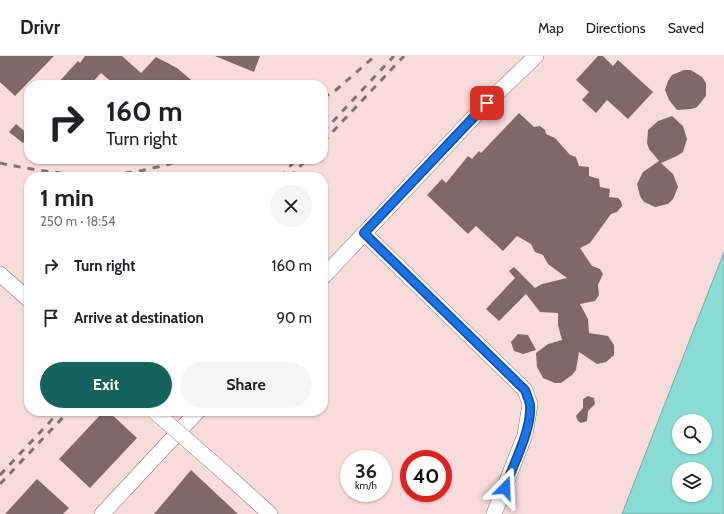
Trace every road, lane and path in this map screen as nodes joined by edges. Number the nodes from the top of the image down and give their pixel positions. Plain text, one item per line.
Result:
1 (526, 56) edge
2 (536, 56) edge
3 (487, 103) junction
4 (364, 233) junction
5 (328, 272) edge
6 (0, 274) edge
7 (24, 295) edge
8 (160, 416) edge
9 (193, 416) edge
10 (102, 514) edge
11 (270, 514) edge
12 (494, 514) edge

1 - 3 street
2 - 3 street
3 - 4 street
4 - 5 street
4 - 12 street
6 - 7 street
8 - 11 street, bridge
9 - 10 street

